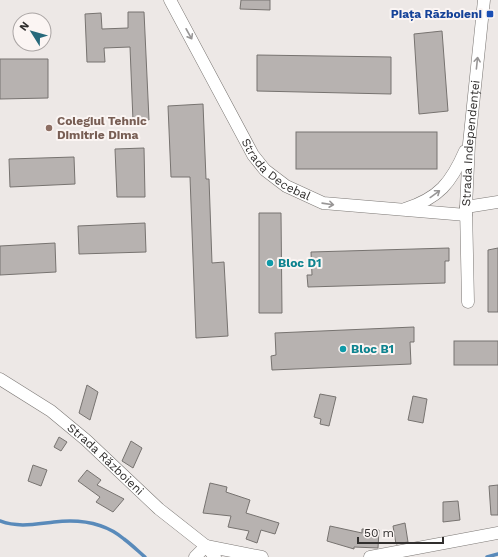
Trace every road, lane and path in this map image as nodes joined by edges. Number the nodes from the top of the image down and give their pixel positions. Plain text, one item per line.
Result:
1 (170, 0) edge
2 (484, 0) edge
3 (469, 144) junction
4 (498, 202) edge
5 (400, 211) junction
6 (466, 211) junction
7 (468, 302) dead end
8 (0, 379) edge
9 (498, 533) edge
10 (206, 546) junction
11 (405, 554) edge
12 (195, 557) edge
13 (215, 557) edge
14 (262, 557) edge
15 (370, 557) edge

1 -> 5 street, Strada Decebal
3 -> 2 street, Strada Independenței
5 -> 3 street
3 - 6 street, Strada Independenței
4 - 6 street, Strada Decebal
5 - 6 street, Strada Decebal
6 - 7 street, Strada Independenței
8 - 10 street, Strada Războieni
9 - 11 street
10 - 12 street
10 - 13 street
10 - 14 street
11 - 15 street

